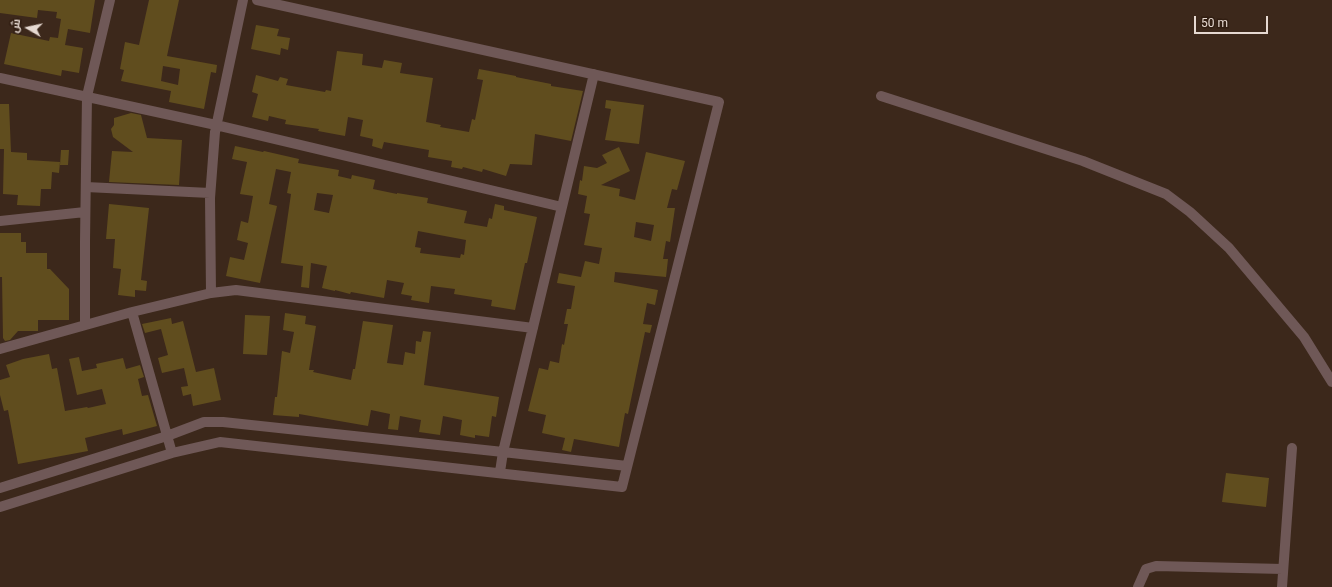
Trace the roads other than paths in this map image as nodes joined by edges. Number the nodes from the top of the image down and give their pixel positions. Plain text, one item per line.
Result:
1 (110, 0) edge
2 (243, 0) edge
3 (257, 0) edge
4 (594, 74) junction
5 (0, 78) edge
6 (88, 96) junction
7 (881, 96) dead end
8 (216, 125) junction
9 (86, 187) junction
10 (210, 192) junction
11 (562, 206) junction
12 (85, 212) junction
13 (0, 221) edge
14 (211, 293) junction
15 (132, 312) junction
16 (85, 324) junction
17 (533, 328) junction
18 (0, 349) edge
19 (1332, 382) edge
20 (167, 436) junction
21 (1292, 448) dead end
22 (503, 452) junction
23 (172, 453) junction
24 (627, 466) junction
25 (500, 472) junction
26 (0, 488) edge
27 (0, 507) edge
28 (1283, 570) junction
29 (1138, 587) edge
30 (1282, 587) edge

1 - 6 street
2 - 8 street
3 - 4 street
4 - 11 street
4 - 24 street
5 - 6 street
6 - 8 street
6 - 9 street
7 - 19 street
8 - 10 street
8 - 11 street
9 - 10 street
9 - 12 street
10 - 14 street
11 - 17 street
12 - 13 street
12 - 16 street
14 - 15 street
14 - 17 street
15 - 16 street
15 - 20 street
16 - 18 street
17 - 22 street
20 - 22 street
20 - 23 street
20 - 26 street
21 - 28 street
22 - 24 street
22 - 25 street
23 - 25 street
23 - 27 street
24 - 25 street
28 - 29 street
28 - 30 street

